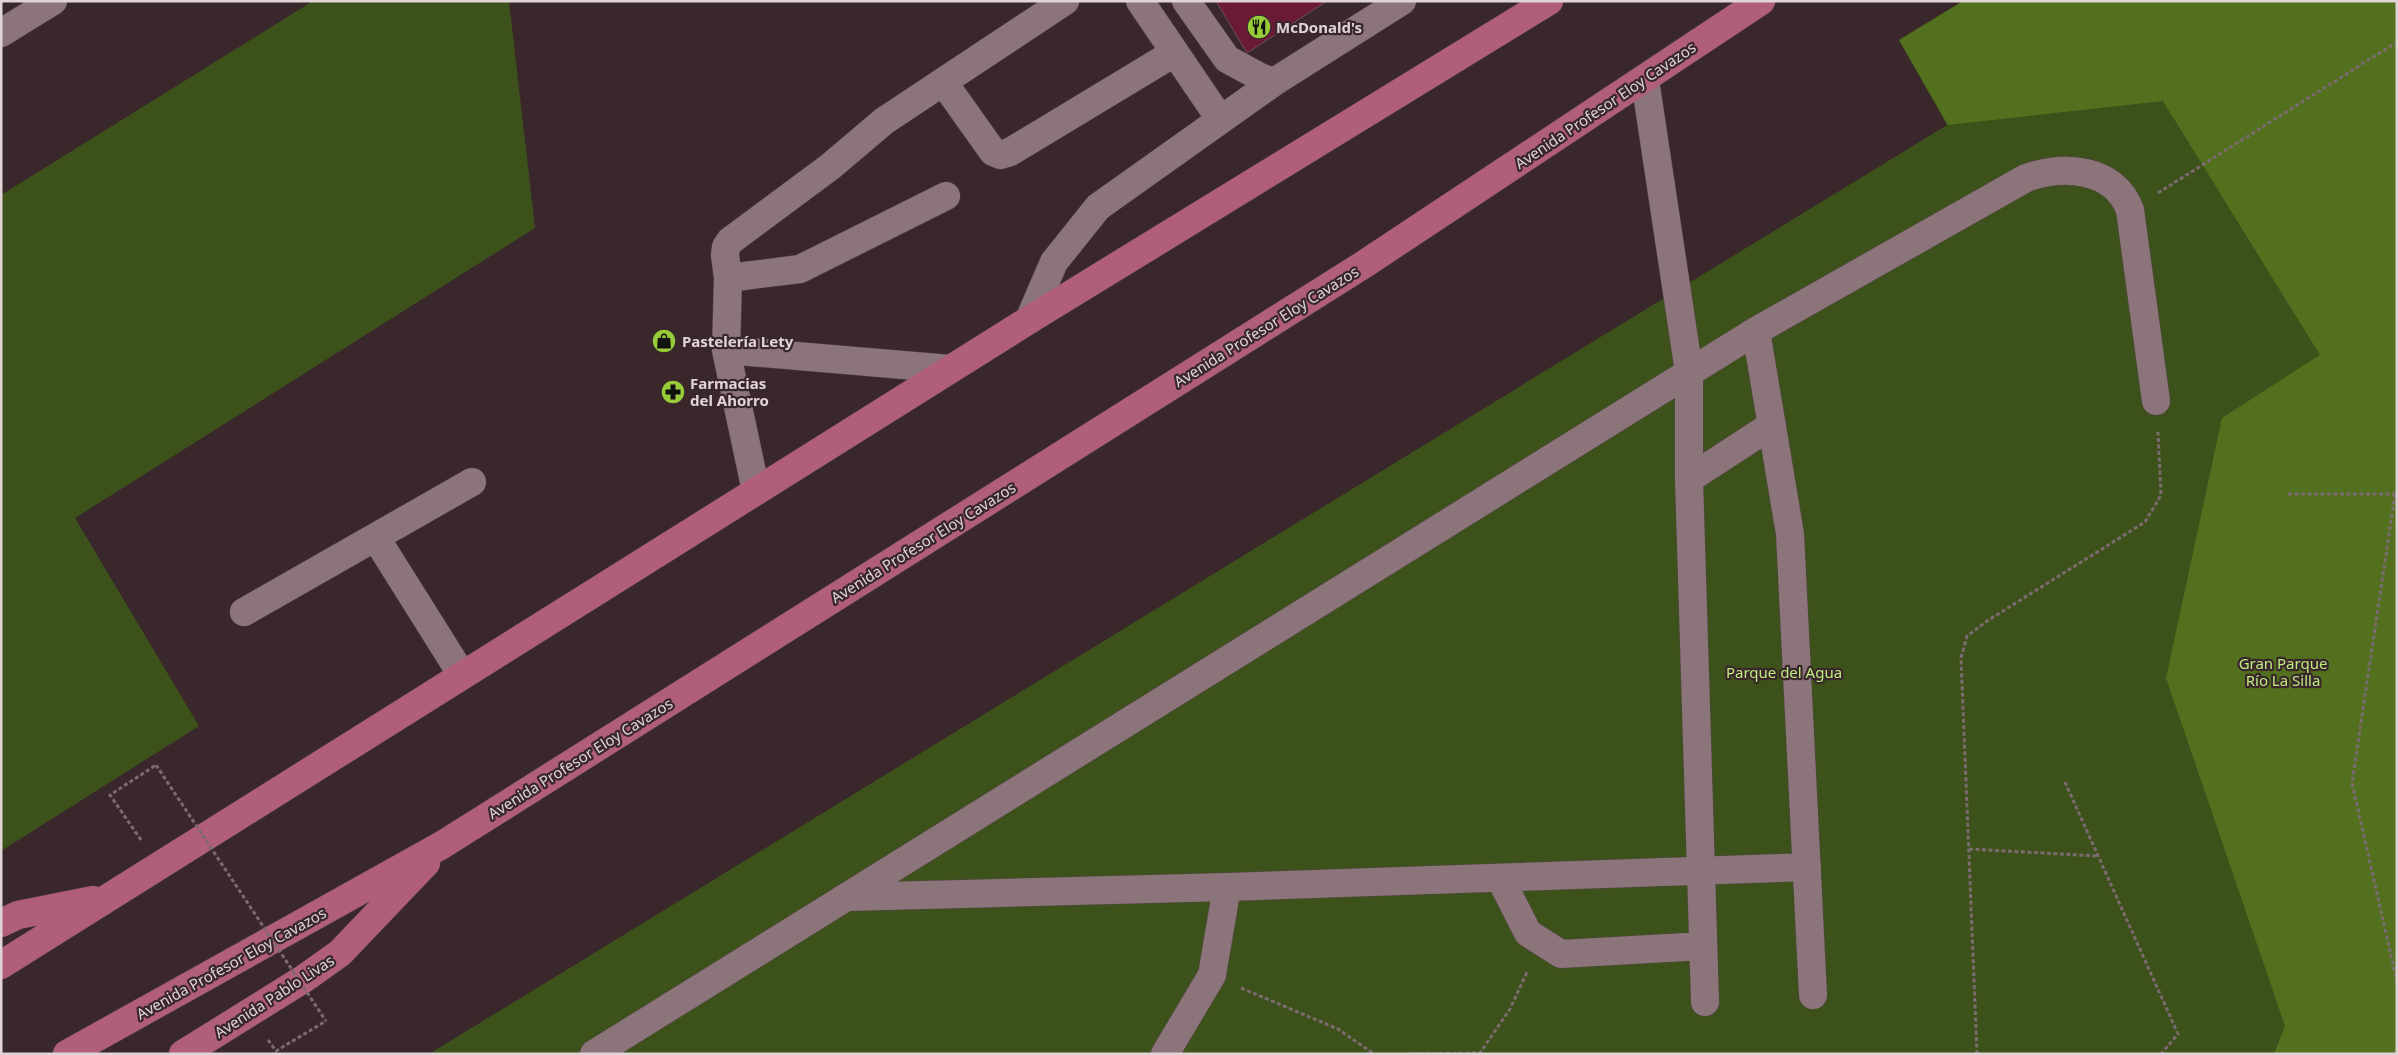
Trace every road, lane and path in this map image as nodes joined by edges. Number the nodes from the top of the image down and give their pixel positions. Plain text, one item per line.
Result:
1 (53, 1) edge
2 (1065, 1) edge
3 (1140, 1) edge
4 (1186, 1) edge
5 (1402, 1) edge
6 (1549, 1) edge
7 (1761, 1) edge
8 (1, 33) edge
9 (2397, 42) edge
10 (1174, 53) junction
11 (1645, 80) junction
12 (1274, 82) junction
13 (944, 83) junction
14 (1220, 119) junction
15 (946, 196) dead end
16 (2130, 210) junction
17 (728, 278) junction
18 (1029, 320) junction
19 (1756, 331) junction
20 (726, 350) junction
21 (950, 370) junction
22 (1689, 372) junction
23 (2156, 401) joint
24 (1772, 425) junction
25 (1689, 480) junction
26 (472, 482) dead end
27 (756, 491) junction
28 (2396, 493) edge
29 (2288, 494) dead end
30 (376, 538) junction
31 (244, 612) dead end
32 (462, 675) junction
33 (2065, 782) dead end
34 (442, 845) junction
35 (1969, 849) junction
36 (2098, 856) junction
37 (158, 866) junction
38 (1807, 867) junction
39 (1701, 871) junction
40 (1500, 878) junction
41 (1227, 887) junction
42 (848, 897) junction
43 (106, 898) junction
44 (1, 923) edge
45 (1542, 942) junction
46 (1703, 946) junction
47 (1, 965) edge
48 (1212, 975) junction
49 (2397, 982) edge
50 (1813, 995) dead end
51 (1705, 1002) dead end
52 (276, 1051) dead end
53 (68, 1054) edge
54 (183, 1054) edge
55 (594, 1054) edge
56 (1165, 1054) edge
57 (1374, 1054) edge
58 (1407, 1054) edge
59 (1977, 1054) edge
60 (2161, 1054) edge

1 - 8 street
2 - 13 street
3 - 10 street
4 - 12 street
5 - 12 street
6 - 18 main road
7 - 11 main road, Avenida Profesor Eloy Cavazos
9 - 16 path
10 - 13 street
10 - 14 street
11 - 22 street
11 - 34 main road, Avenida Profesor Eloy Cavazos
12 - 14 street
13 - 17 street
14 - 18 street
15 - 17 street
16 - 19 street
16 - 23 street
17 - 20 street
18 - 21 main road
19 - 22 street
19 - 24 street
20 - 21 street
20 - 27 street
21 - 27 main road
22 - 25 street
22 - 42 street
23 - 35 path
24 - 25 street
24 - 38 street
25 - 39 street
26 - 30 street
27 - 32 main road
28 - 29 path
28 - 49 path
30 - 31 street
30 - 32 street
32 - 37 main road
33 - 36 path
34 - 53 main road, Avenida Profesor Eloy Cavazos
34 - 54 main road, Avenida Pablo Livas
35 - 36 path
35 - 59 path
36 - 60 path
37 - 43 main road
37 - 52 path, bridge
38 - 39 street
38 - 50 street
39 - 40 street
39 - 46 street
40 - 41 street
40 - 45 street
41 - 42 street
41 - 48 street
42 - 55 street
43 - 44 main road
43 - 47 main road
45 - 46 street
45 - 58 path
46 - 51 street
48 - 56 street
48 - 57 path

